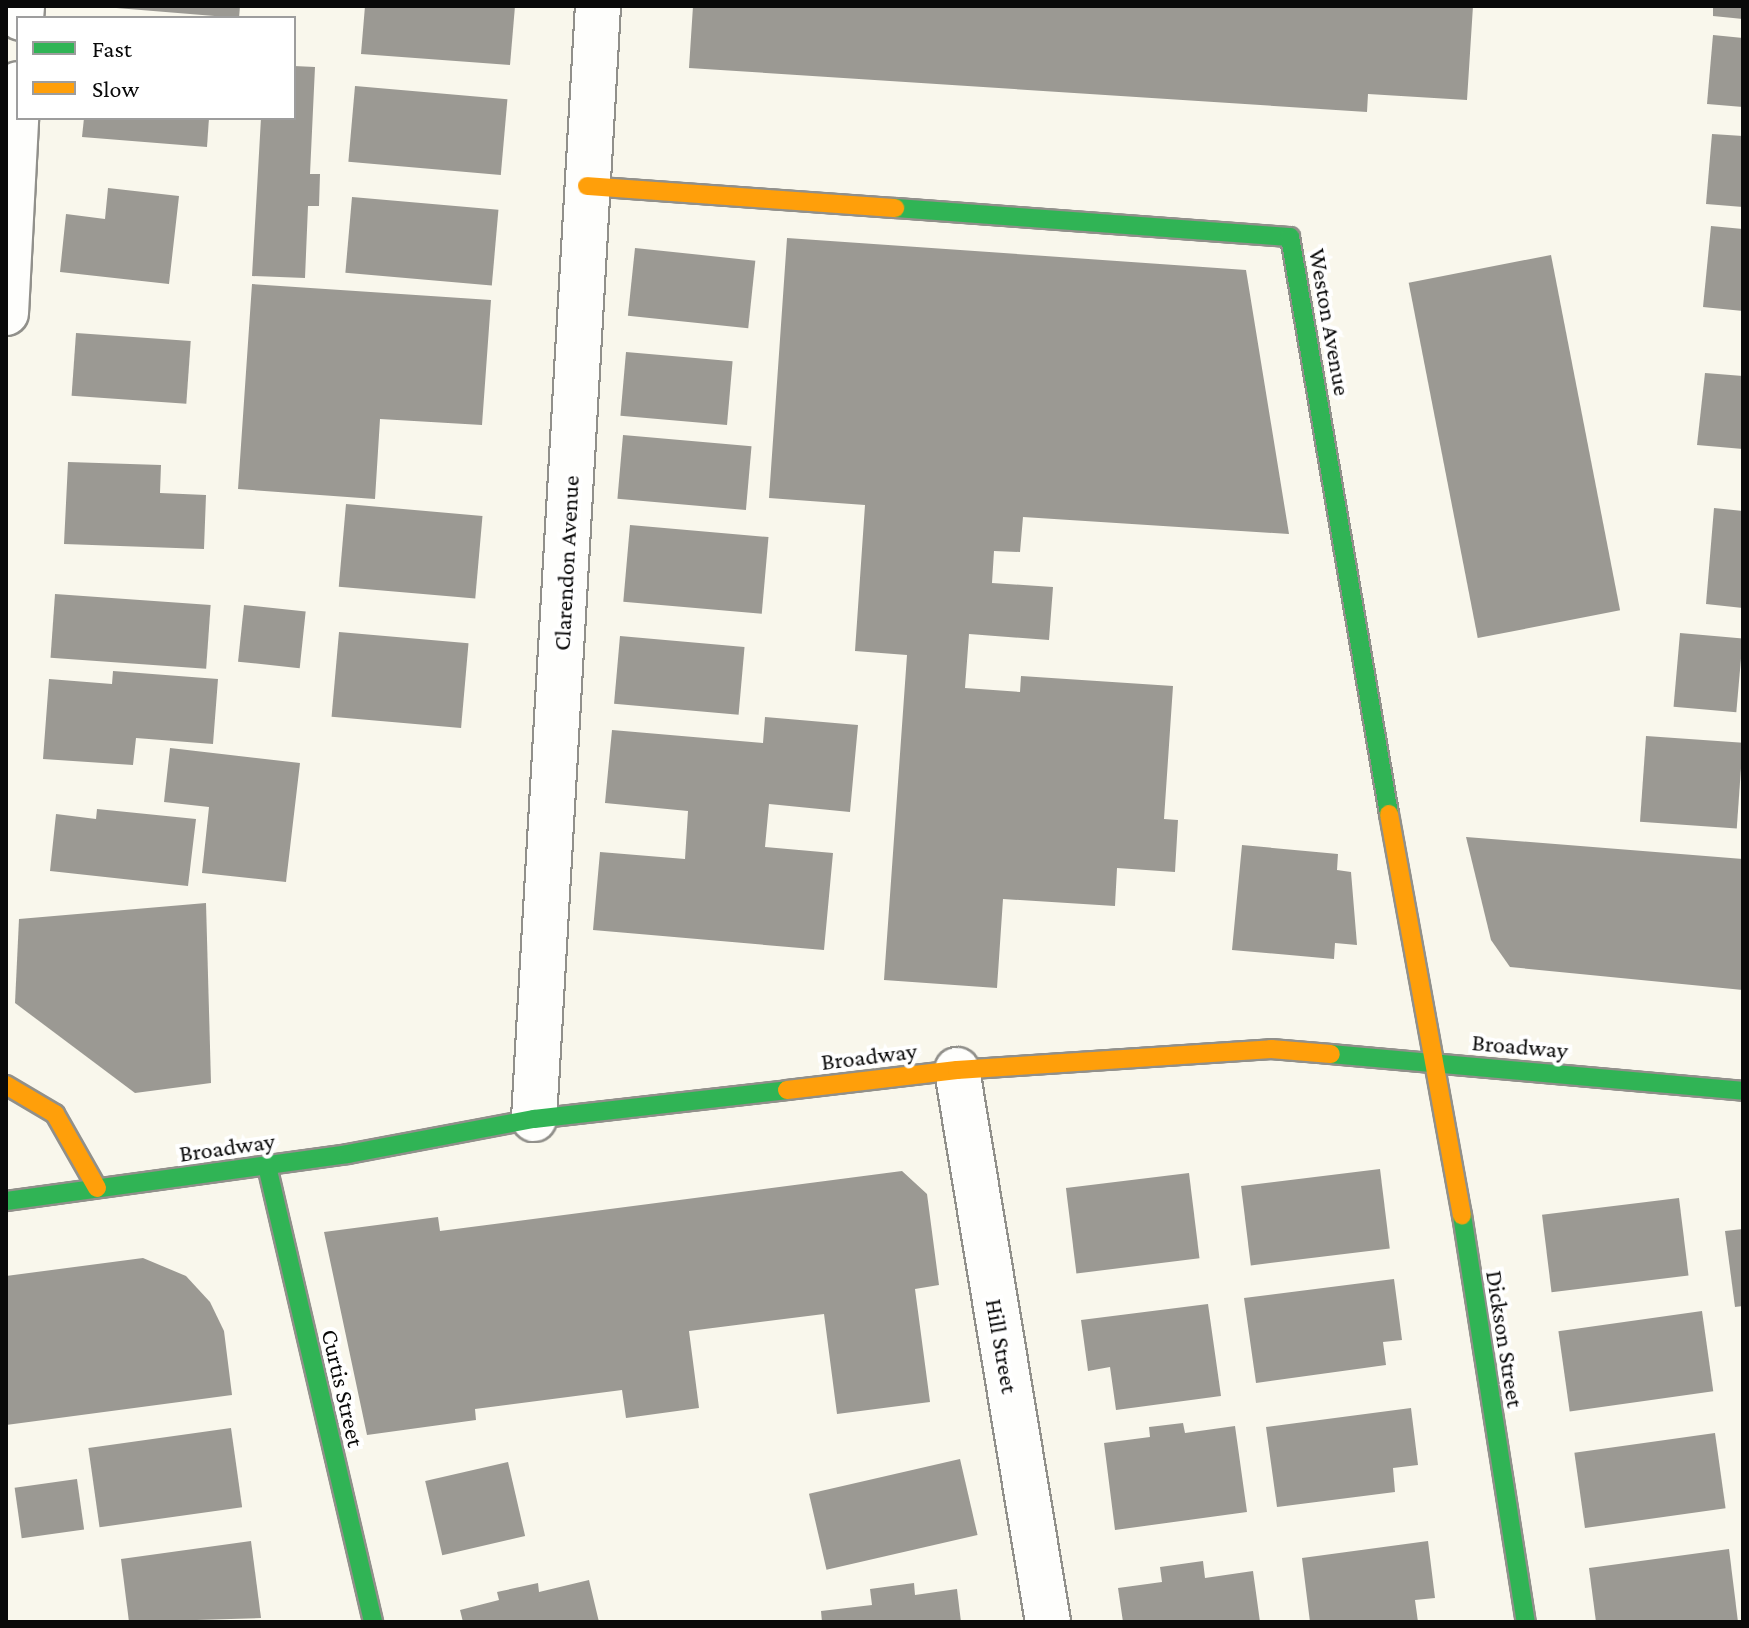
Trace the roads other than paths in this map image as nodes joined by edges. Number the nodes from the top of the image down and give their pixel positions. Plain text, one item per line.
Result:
1 (598, 6) edge
2 (16, 120) edge
3 (587, 186) junction
4 (6, 313) edge
5 (1438, 1063) junction
6 (957, 1070) junction
7 (6, 1085) edge
8 (1743, 1091) edge
9 (534, 1119) junction
10 (267, 1166) junction
11 (97, 1188) junction
12 (6, 1201) edge
13 (373, 1622) edge
14 (1048, 1622) edge
15 (1526, 1622) edge

1 - 3 street, Clarendon Avenue
2 - 4 street
3 - 5 street, Weston Avenue
3 - 9 street, Clarendon Avenue
5 - 6 street, Broadway
5 - 8 street, Broadway
5 - 15 street, Dickson Street
6 - 9 street, Broadway
6 - 14 street, Hill Street
7 - 11 street
9 - 10 street, Broadway
10 - 11 street, Broadway
10 - 13 street, Curtis Street
11 - 12 street, Broadway

